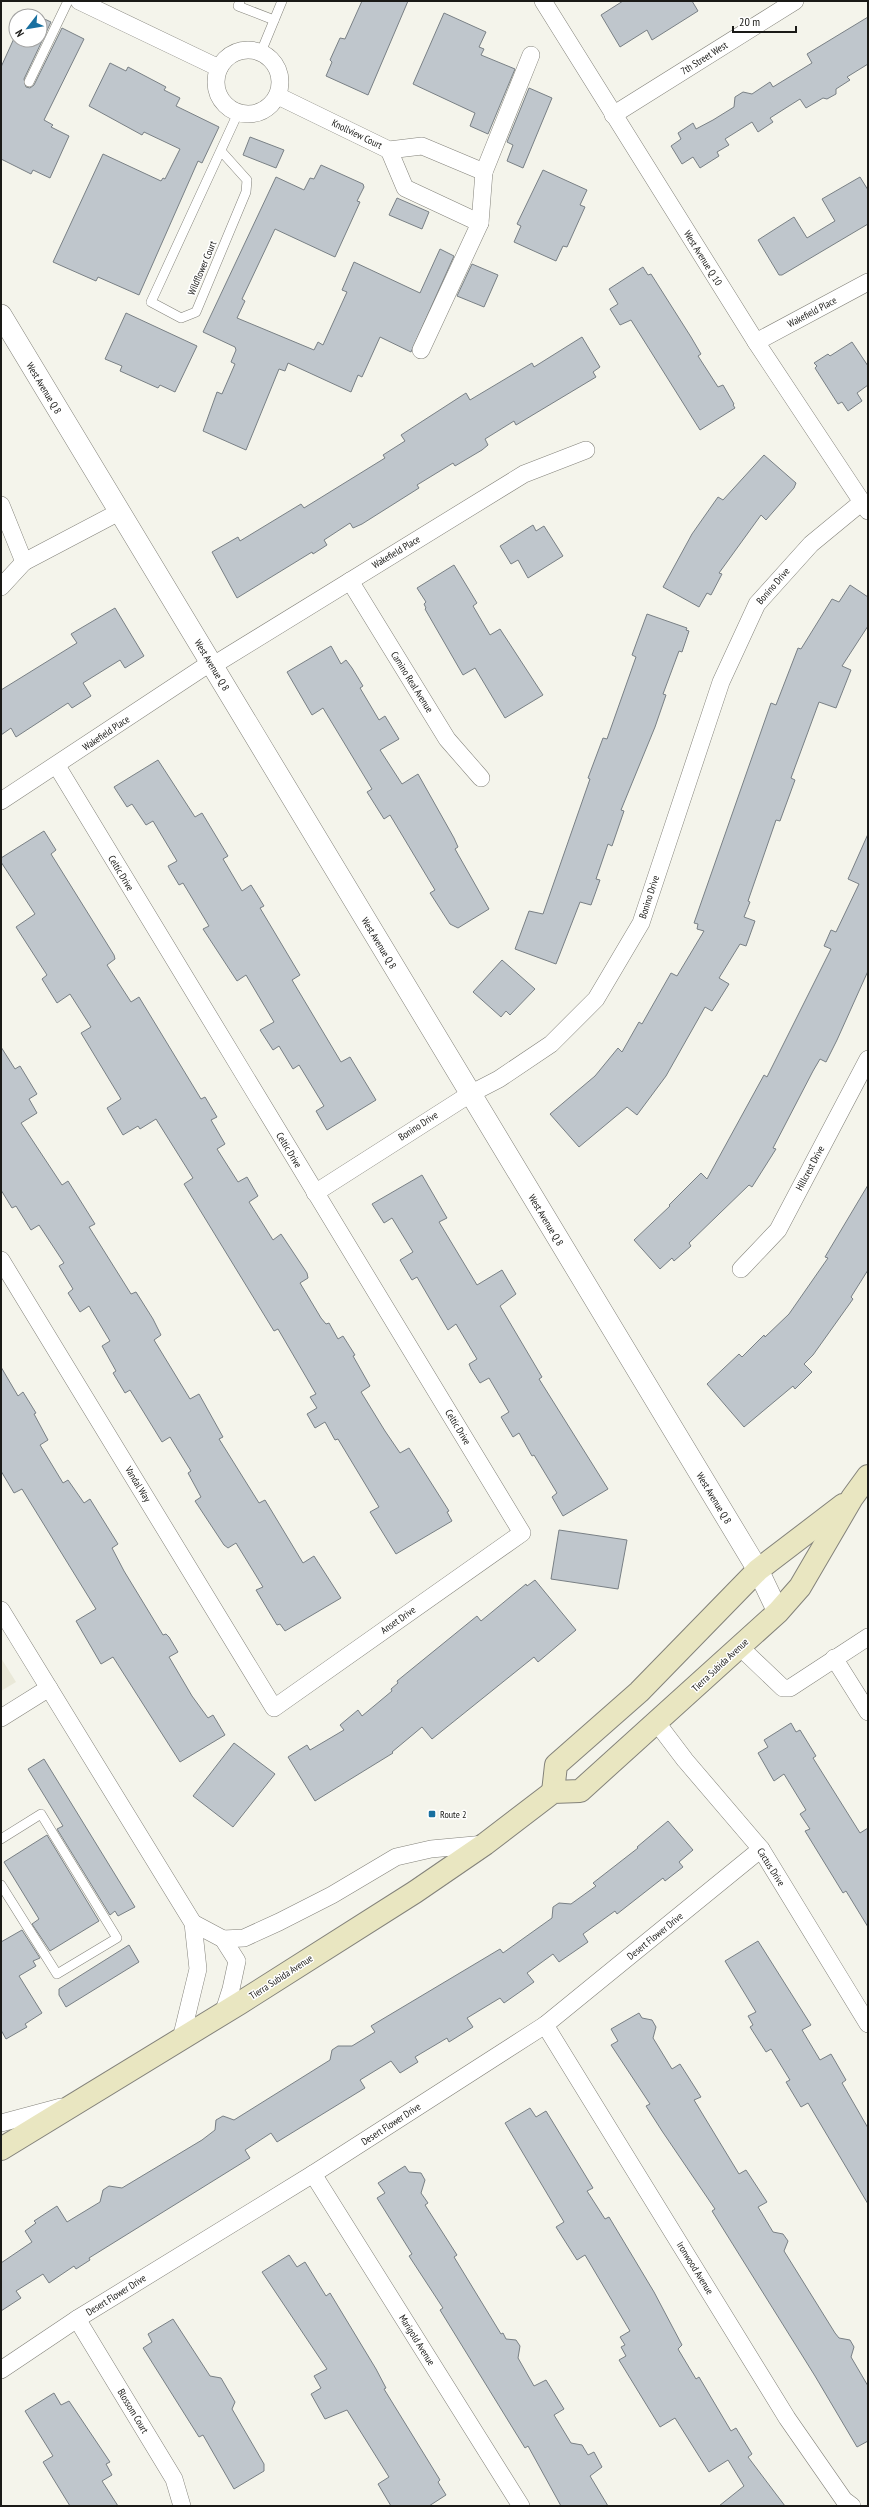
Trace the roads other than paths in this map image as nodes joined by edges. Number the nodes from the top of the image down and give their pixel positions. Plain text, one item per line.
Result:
1 (68, 1) edge
2 (78, 1) edge
3 (240, 1) edge
4 (282, 1) edge
5 (543, 1) edge
6 (795, 1) edge
7 (274, 20) junction
8 (261, 52) junction
9 (531, 55) dead end
10 (219, 68) junction
11 (29, 82) dead end
12 (278, 96) junction
13 (238, 113) junction
14 (613, 115) junction
15 (389, 150) junction
16 (221, 151) junction
17 (484, 172) junction
18 (480, 223) junction
19 (868, 282) edge
20 (1, 315) edge
21 (756, 342) junction
22 (421, 350) dead end
23 (586, 450) dead end
24 (1, 505) edge
25 (865, 506) edge
26 (119, 512) junction
27 (24, 562) junction
28 (350, 581) junction
29 (1, 587) edge
30 (211, 664) junction
31 (57, 766) junction
32 (481, 778) dead end
33 (1, 801) edge
34 (868, 1059) edge
35 (470, 1094) junction
36 (315, 1193) junction
37 (1, 1260) edge
38 (741, 1270) dead end
39 (868, 1476) edge
40 (852, 1498) junction
41 (522, 1533) joint
42 (758, 1570) junction
43 (1, 1610) edge
44 (778, 1612) junction
45 (868, 1638) edge
46 (740, 1646) junction
47 (834, 1658) junction
48 (49, 1688) junction
49 (274, 1708) joint
50 (868, 1712) edge
51 (1, 1718) edge
52 (657, 1723) junction
53 (553, 1792) junction
54 (1, 1839) edge
55 (485, 1844) junction
56 (761, 1849) junction
57 (1, 1885) edge
58 (193, 1923) junction
59 (223, 1939) junction
60 (223, 2014) junction
61 (868, 2024) edge
62 (546, 2025) junction
63 (181, 2039) junction
64 (76, 2103) junction
65 (1, 2124) edge
66 (1, 2149) edge
67 (313, 2174) junction
68 (77, 2319) junction
69 (1, 2370) edge
70 (182, 2506) edge
71 (521, 2506) edge
72 (852, 2506) edge

1 - 11 lane
2 - 10 street
3 - 7 lane
4 - 7 lane
5 - 14 street, West Avenue Q 10
6 - 14 street, 7th Street West
7 - 8 lane
8 - 10 street
8 - 12 street
9 - 17 street
10 - 13 street
12 - 13 street
12 - 15 street, Knollview Court
13 - 16 lane, Wildflower Court
14 - 21 street, West Avenue Q 10
15 - 17 street, Knollview Court
15 - 18 street
16 - 16 lane, Wildflower Court
17 - 18 street
18 - 22 street
19 - 21 street, Wakefield Place
20 - 26 street, West Avenue Q 8
21 - 25 street, West Avenue Q 10
23 - 28 street, Wakefield Place
24 - 27 street
25 - 35 street, Bonino Drive
26 - 27 street
26 - 30 street, West Avenue Q 8
27 - 29 street
28 - 30 street, Wakefield Place
28 - 32 street, Camino Real Avenue
30 - 31 street, Wakefield Place
30 - 35 street, West Avenue Q 8
31 - 33 street, Wakefield Place
31 - 36 street, Celtic Drive
34 - 38 street, Hillcrest Drive
35 - 36 street, Bonino Drive
35 - 42 street, West Avenue Q 8
36 - 41 street, Celtic Drive
37 - 49 street, Vandal Way
39 - 40 main road, Tierra Subida Avenue
40 - 42 main road, Tierra Subida Avenue
40 - 44 main road, Tierra Subida Avenue
41 - 49 street, Anset Drive
42 - 44 street, West Avenue Q 8
42 - 53 main road, Tierra Subida Avenue
43 - 48 street
44 - 46 main road, Tierra Subida Avenue
45 - 47 street
46 - 47 street
46 - 52 main road, Tierra Subida Avenue
47 - 50 street
48 - 51 street
48 - 58 street
52 - 53 main road, Tierra Subida Avenue
52 - 56 street, Cactus Drive
53 - 55 main road, Tierra Subida Avenue
54 - 57 lane
55 - 59 street
55 - 60 main road, Tierra Subida Avenue
56 - 61 street, Cactus Drive
56 - 62 street, Desert Flower Drive
58 - 59 street
58 - 63 street
59 - 60 street
60 - 63 main road, Tierra Subida Avenue
62 - 67 street, Desert Flower Drive
62 - 72 street, Ironwood Avenue
63 - 64 main road, Tierra Subida Avenue
64 - 65 street
64 - 66 main road, Tierra Subida Avenue
67 - 68 street, Desert Flower Drive
67 - 71 street, Marigold Avenue
68 - 69 street, Desert Flower Drive
68 - 70 street, Blossom Court

